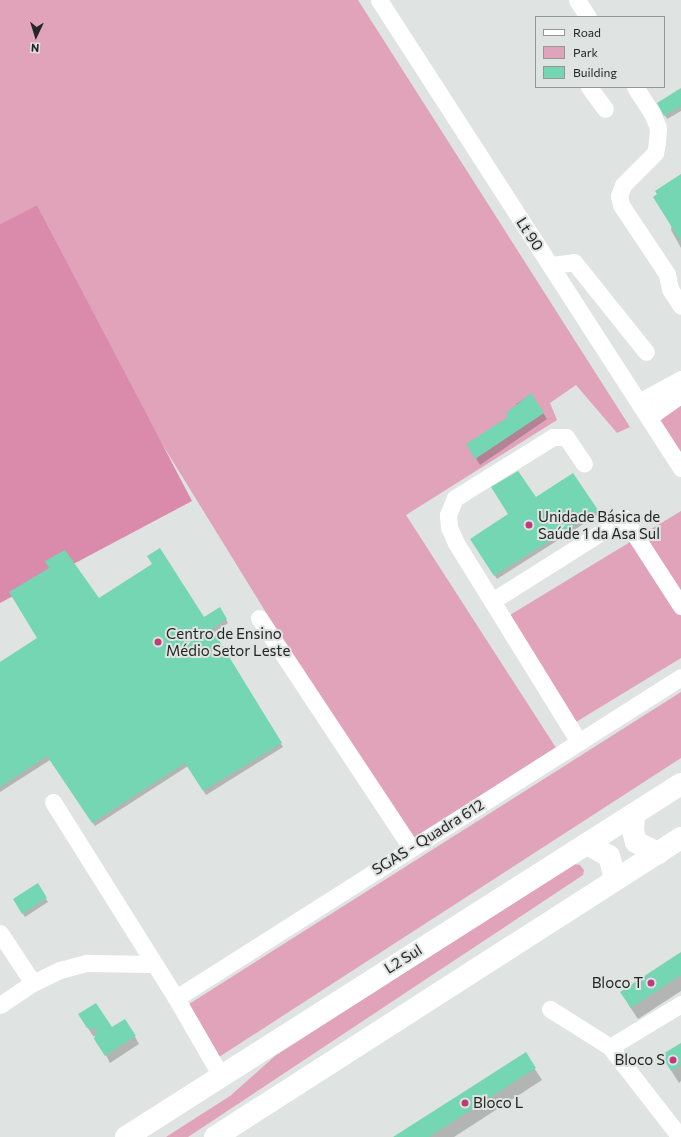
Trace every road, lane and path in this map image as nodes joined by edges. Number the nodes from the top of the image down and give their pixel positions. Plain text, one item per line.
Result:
1 (379, 0) edge
2 (577, 0) edge
3 (587, 16) edge
4 (590, 88) edge
5 (636, 88) edge
6 (605, 109) dead end
7 (551, 265) junction
8 (674, 277) edge
9 (681, 306) edge
10 (646, 352) dead end
11 (681, 379) edge
12 (681, 395) edge
13 (639, 402) junction
14 (649, 417) junction
15 (584, 464) dead end
16 (681, 468) edge
17 (492, 601) junction
18 (681, 606) edge
19 (259, 618) dead end
20 (681, 677) edge
21 (579, 742) junction
22 (681, 784) edge
23 (53, 802) dead end
24 (634, 814) junction
25 (681, 838) edge
26 (587, 844) junction
27 (411, 848) junction
28 (658, 853) junction
29 (615, 879) junction
30 (0, 933) edge
31 (154, 964) junction
32 (33, 983) junction
33 (176, 998) junction
34 (681, 1004) edge
35 (0, 1005) edge
36 (550, 1009) dead end
37 (610, 1047) junction
38 (221, 1076) junction
39 (126, 1137) edge
40 (215, 1137) edge
41 (680, 1137) edge

1 - 7 street, Lt 90
2 - 3 street
4 - 6 street
5 - 8 street
7 - 10 street
7 - 13 street, Lt 90
8 - 9 street
11 - 13 street
12 - 14 street
13 - 14 street, Lt 90
14 - 16 street, Lt 90
15 - 17 street
17 - 18 street
17 - 21 street
19 - 27 street
20 - 21 street, SGAS - Quadra 612
21 - 27 street, SGAS - Quadra 612
22 - 24 main road, L2 Sul
23 - 31 street
24 - 26 main road, L2 Sul
24 - 28 main road
25 - 28 main road
26 - 29 main road
26 - 38 main road, L2 Sul
27 - 33 street, SGAS - Quadra 612
28 - 29 main road
29 - 40 main road
30 - 32 street
31 - 32 street
31 - 33 street
32 - 35 street
33 - 38 street
34 - 37 street
36 - 37 street
37 - 41 street
38 - 39 main road, L2 Sul

